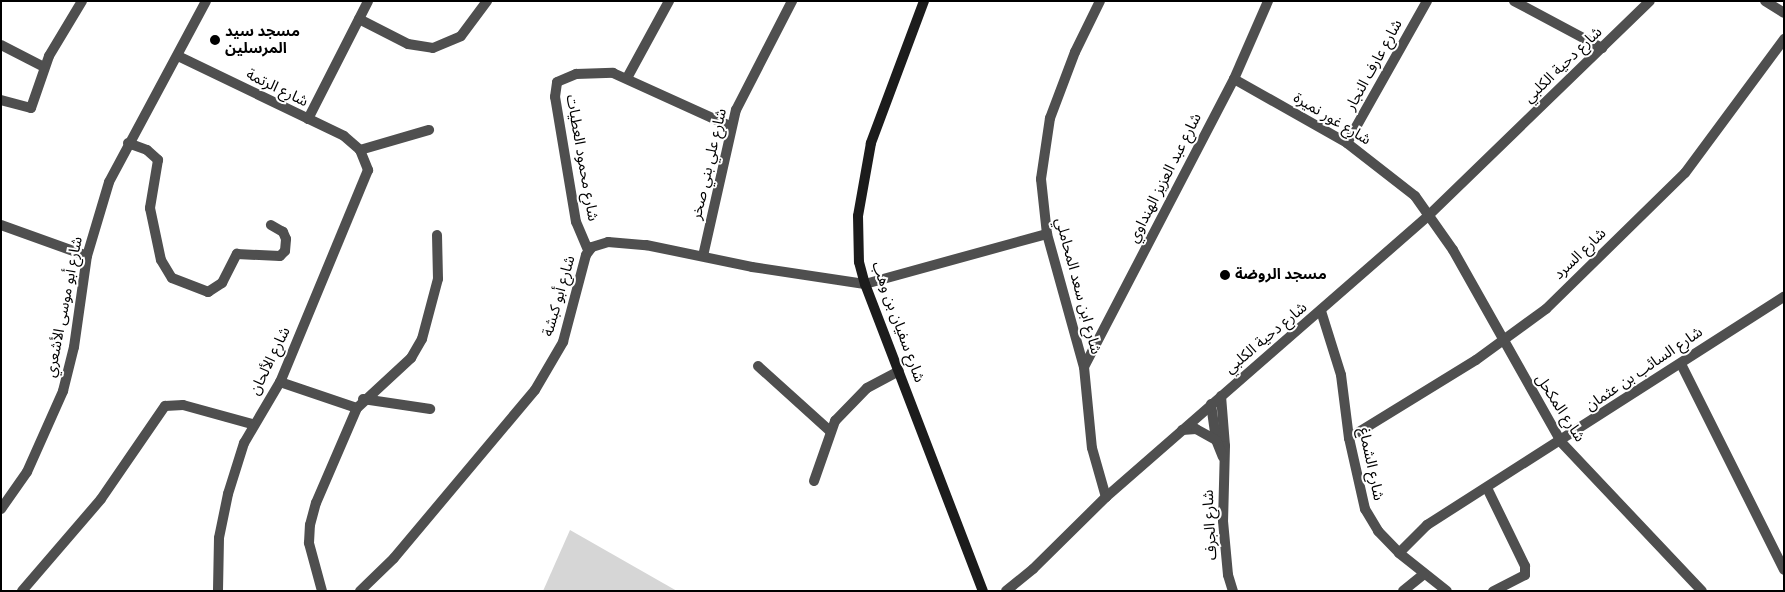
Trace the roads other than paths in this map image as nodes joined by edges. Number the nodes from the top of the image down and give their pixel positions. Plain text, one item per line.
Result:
1 (82, 1) edge
2 (206, 1) edge
3 (368, 1) edge
4 (487, 1) edge
5 (669, 1) edge
6 (792, 1) edge
7 (924, 1) edge
8 (1268, 1) edge
9 (1427, 1) edge
10 (1514, 1) edge
11 (1650, 1) edge
12 (1766, 1) edge
13 (1098, 2) edge
14 (1528, 5) edge
15 (1784, 13) edge
16 (359, 19) junction
17 (1784, 39) edge
18 (1, 45) edge
19 (1602, 48) junction
20 (178, 56) junction
21 (44, 68) junction
22 (628, 78) junction
23 (1234, 79) junction
24 (1, 100) edge
25 (308, 119) junction
26 (730, 126) junction
27 (429, 130) dead end
28 (128, 143) junction
29 (1347, 143) junction
30 (360, 150) junction
31 (1430, 214) junction
32 (1, 225) edge
33 (271, 225) dead end
34 (1047, 234) junction
35 (437, 235) dead end
36 (588, 250) junction
37 (87, 256) junction
38 (703, 256) junction
39 (865, 284) junction
40 (1784, 297) edge
41 (1321, 311) junction
42 (1503, 341) junction
43 (1681, 364) junction
44 (758, 366) dead end
45 (1084, 367) junction
46 (899, 371) junction
47 (280, 382) junction
48 (1221, 396) junction
49 (360, 403) junction
50 (1211, 404) junction
51 (430, 409) dead end
52 (252, 424) junction
53 (1182, 430) junction
54 (830, 431) junction
55 (1349, 438) junction
56 (1216, 440) junction
57 (1561, 442) junction
58 (1224, 458) junction
59 (814, 481) dead end
60 (1487, 488) junction
61 (1106, 496) junction
62 (1, 509) edge
63 (1399, 552) junction
64 (1784, 570) edge
65 (1424, 574) junction
66 (22, 591) edge
67 (218, 591) edge
68 (322, 591) edge
69 (360, 591) edge
70 (983, 591) edge
71 (1006, 591) edge
72 (1233, 591) edge
73 (1402, 591) edge
74 (1447, 591) edge
75 (1493, 591) edge
76 (1702, 591) edge

1 - 21 street
2 - 20 street, شارع أبو موسى الأشعري
3 - 16 street
4 - 16 street
5 - 22 street
6 - 26 street, شارع علي بني صخر
7 - 39 street, شارع سفيان بن وهب
8 - 23 street, شارع عبد العزيز الهنداوي
9 - 29 street, شارع عارف النجار
10 - 14 street
11 - 19 street, شارع دحية الكلبي
12 - 15 street
13 - 34 street, شارع ابن سعد المحاملي
14 - 19 street
16 - 25 street
17 - 42 street, شارع السرد
18 - 21 street
19 - 31 street, شارع دحية الكلبي
20 - 25 street, شارع الرتمة
20 - 28 street, شارع أبو موسى الأشعري
21 - 24 street
22 - 26 street, شارع محمود العطيات
22 - 36 street, شارع محمود العطيات
23 - 29 street, شارع غور نميرة
23 - 45 street, شارع عبد العزيز الهنداوي
25 - 30 street, شارع الرتمة
26 - 38 street, شارع علي بني صخر
27 - 30 street
28 - 33 street
28 - 37 street, شارع أبو موسى الأشعري
29 - 31 street, شارع غور نميرة
30 - 47 street, شارع الألحان
31 - 41 street, شارع دحية الكلبي
31 - 42 street, شارع المكحل
32 - 37 street
34 - 39 street
34 - 45 street, شارع ابن سعد المحاملي
35 - 49 street
36 - 38 street, شارع أبو كبشة
36 - 69 street, شارع أبو كبشة
37 - 62 street, شارع أبو موسى الأشعري
38 - 39 street, شارع أبو كبشة
39 - 46 street, شارع سفيان بن وهب
40 - 43 street, شارع السائب بن عثمان
41 - 48 street, شارع دحية الكلبي
41 - 55 street, شارع الشماغ
42 - 55 street, شارع السرد
42 - 57 street, شارع المكحل
43 - 57 street, شارع السائب بن عثمان
43 - 64 street
44 - 54 street
45 - 61 street, شارع ابن سعد المحاملي
46 - 54 street
46 - 70 street, شارع سفيان بن وهب
47 - 49 street
47 - 52 street, شارع الألحان
48 - 50 street, شارع دحية الكلبي
48 - 58 street, شارع الجرف
49 - 51 street
49 - 68 street
50 - 53 street, شارع دحية الكلبي
50 - 56 street
52 - 66 street
52 - 67 street, شارع الألحان
53 - 56 street
53 - 61 street, شارع دحية الكلبي
54 - 59 street
55 - 63 street, شارع الشماغ
56 - 58 street
57 - 60 street, شارع السائب بن عثمان
57 - 76 street, شارع المكحل
58 - 72 street, شارع الجرف
60 - 63 street, شارع السائب بن عثمان
60 - 75 street
61 - 71 street, شارع دحية الكلبي
63 - 65 street, شارع الشماغ
65 - 73 street
65 - 74 street, شارع الشماغ

